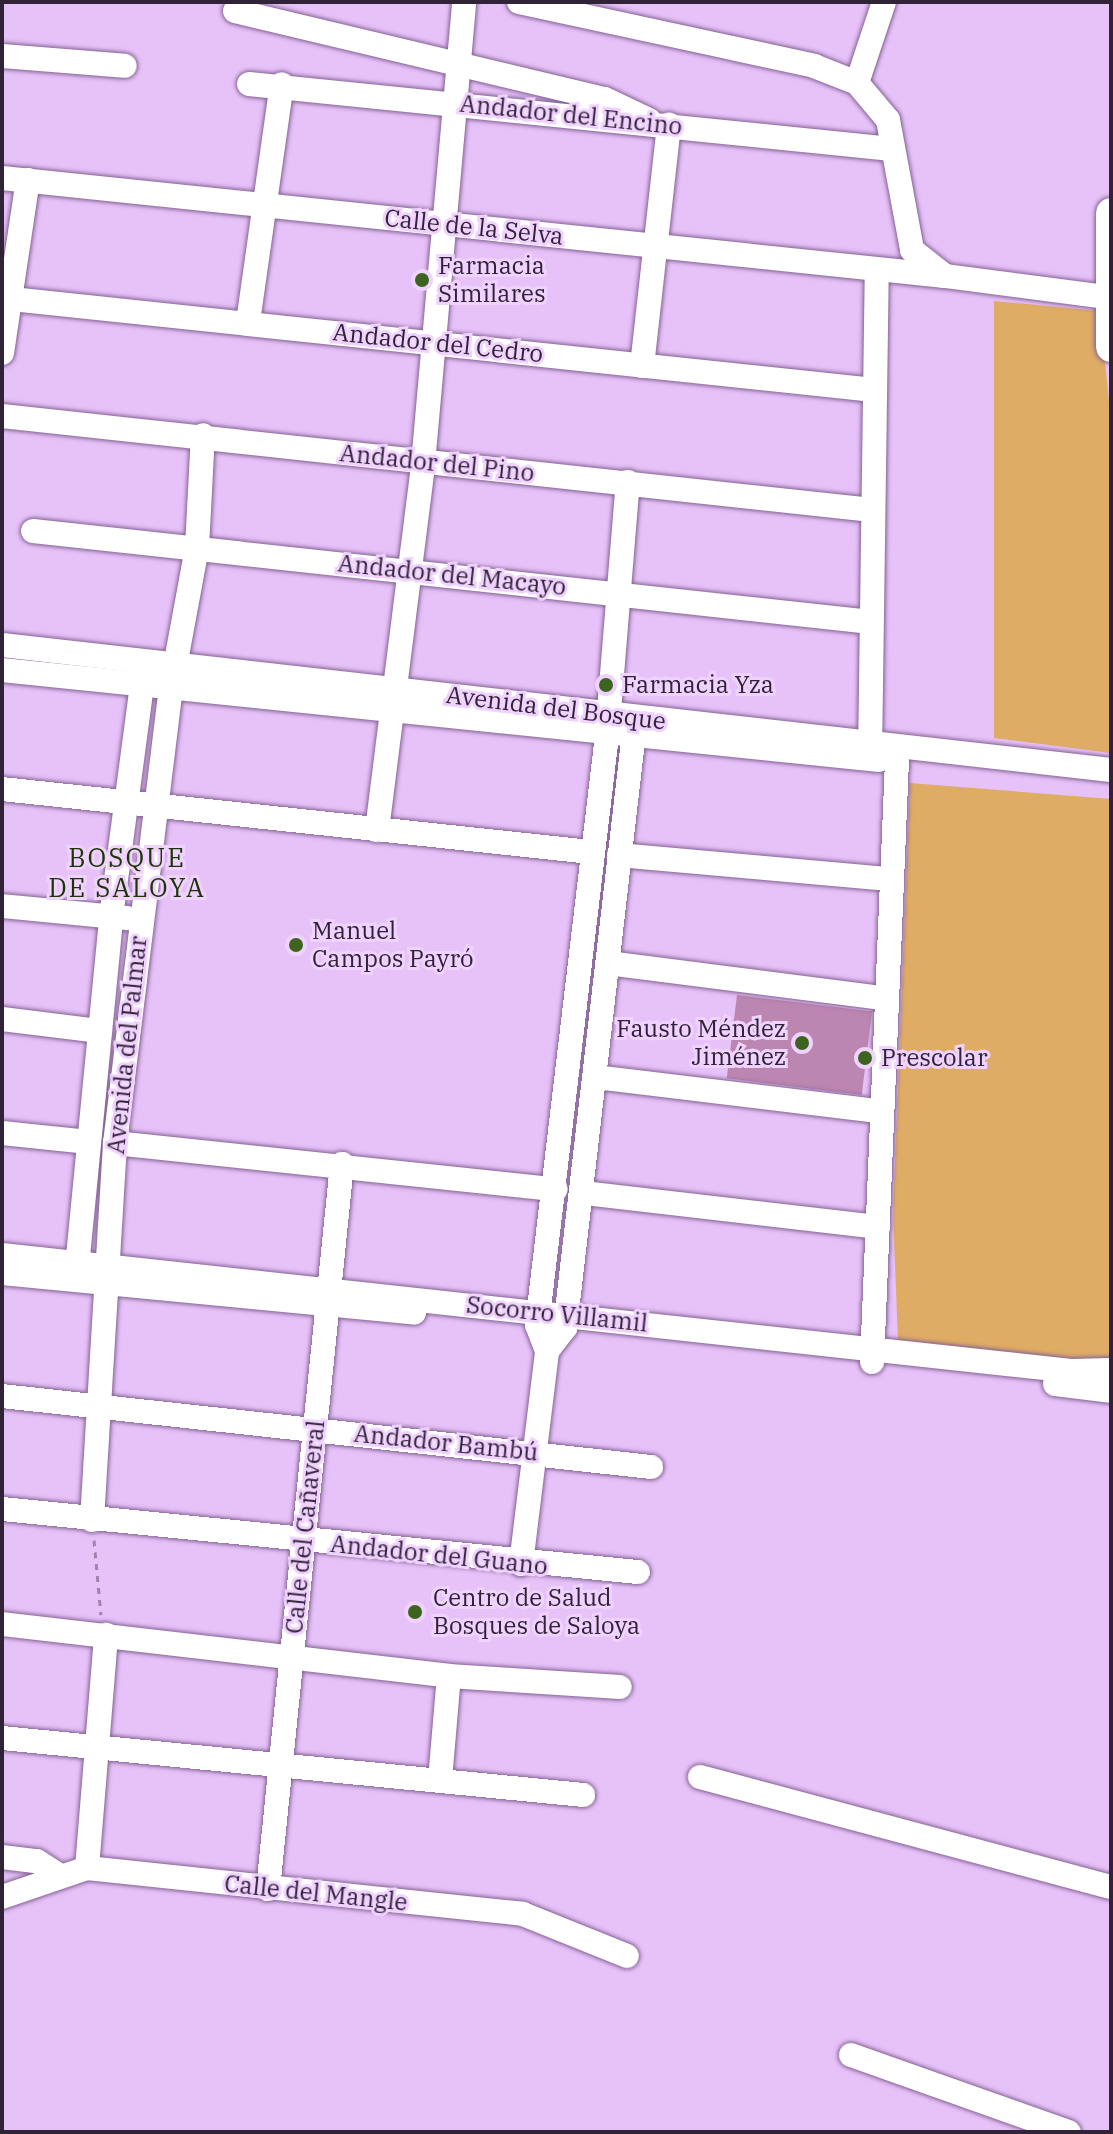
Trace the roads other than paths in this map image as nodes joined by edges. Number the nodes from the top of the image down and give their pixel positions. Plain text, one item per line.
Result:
1 (464, 2) edge
2 (519, 2) edge
3 (884, 2) edge
4 (584, 10) edge
5 (235, 11) dead end
6 (2, 56) edge
7 (461, 64) junction
8 (125, 66) dead end
9 (857, 83) junction
10 (249, 84) dead end
11 (282, 84) junction
12 (459, 103) junction
13 (660, 123) junction
14 (892, 149) junction
15 (2, 178) edge
16 (28, 180) junction
17 (266, 205) junction
18 (1111, 213) edge
19 (448, 224) junction
20 (656, 245) junction
21 (877, 270) junction
22 (945, 276) junction
23 (1107, 297) junction
24 (6, 298) edge
25 (248, 322) junction
26 (433, 343) junction
27 (1111, 347) edge
28 (2, 353) edge
29 (642, 366) junction
30 (874, 390) junction
31 (2, 416) edge
32 (203, 435) junction
33 (423, 464) junction
34 (628, 482) junction
35 (872, 510) junction
36 (33, 531) dead end
37 (197, 548) junction
38 (407, 569) junction
39 (618, 593) junction
40 (871, 622) junction
41 (2, 645) edge
42 (146, 660) junction
43 (2, 670) edge
44 (173, 676) junction
45 (143, 685) junction
46 (390, 697) junction
47 (608, 726) junction
48 (635, 730) junction
49 (870, 750) junction
50 (897, 761) junction
51 (1111, 770) edge
52 (1111, 786) edge
53 (2, 789) edge
54 (128, 800) junction
55 (155, 804) junction
56 (377, 830) junction
57 (591, 852) junction
58 (619, 855) junction
59 (889, 879) junction
60 (2, 906) edge
61 (111, 917) junction
62 (141, 919) junction
63 (608, 963) junction
64 (883, 998) junction
65 (2, 1019) edge
66 (100, 1031) junction
67 (596, 1077) junction
68 (879, 1111) junction
69 (2, 1133) edge
70 (89, 1142) junction
71 (115, 1143) junction
72 (342, 1164) junction
73 (556, 1189) junction
74 (584, 1193) junction
75 (878, 1227) junction
76 (2, 1255) edge
77 (76, 1272) junction
78 (2, 1273) edge
79 (108, 1276) junction
80 (329, 1296) junction
81 (538, 1319) junction
82 (566, 1322) junction
83 (547, 1351) junction
84 (873, 1355) junction
85 (1111, 1370) edge
86 (1111, 1391) edge
87 (2, 1396) edge
88 (101, 1408) junction
89 (315, 1429) junction
90 (530, 1452) junction
91 (651, 1467) dead end
92 (2, 1509) edge
93 (92, 1520) junction
94 (304, 1542) junction
95 (521, 1564) junction
96 (638, 1572) dead end
97 (2, 1624) edge
98 (106, 1635) junction
99 (292, 1659) junction
100 (449, 1676) junction
101 (620, 1687) dead end
102 (2, 1738) edge
103 (97, 1747) junction
104 (281, 1768) junction
105 (700, 1777) dead end
106 (440, 1780) junction
107 (583, 1795) dead end
108 (2, 1857) edge
109 (87, 1868) junction
110 (57, 1874) junction
111 (1111, 1887) edge
112 (268, 1889) junction
113 (2, 1897) edge
114 (627, 1956) dead end
115 (851, 2055) dead end
116 (1069, 2132) edge

1 - 7 street
2 - 4 street
3 - 9 street
4 - 9 street
5 - 7 street
6 - 8 street
7 - 12 street
7 - 13 street
9 - 14 street
10 - 11 street, Andador del Encino
11 - 12 street, Andador del Encino
11 - 17 street
12 - 13 street, Andador del Encino
12 - 19 street
13 - 14 street, Andador del Encino
13 - 20 street
14 - 22 street
15 - 16 street, Calle de la Selva
16 - 17 street, Calle de la Selva
16 - 24 street
17 - 19 street, Calle de la Selva
17 - 25 street
18 - 23 main road
19 - 20 street, Calle de la Selva
19 - 26 street
20 - 21 street, Calle de la Selva
20 - 29 street
21 - 22 street, Calle de la Selva
21 - 30 street
22 - 23 street, Calle de la Selva
23 - 27 main road
24 - 25 street, Andador del Cedro
24 - 28 street
25 - 26 street, Andador del Cedro
26 - 29 street, Andador del Cedro
26 - 33 street
29 - 30 street, Andador del Cedro
30 - 35 street
31 - 32 street, Andador del Pino
32 - 33 street, Andador del Pino
32 - 37 street, Avenida del Palmar
33 - 34 street, Andador del Pino
33 - 38 street
34 - 35 street, Andador del Pino
34 - 39 street
35 - 40 street
36 - 37 street, Andador del Macayo
37 - 38 street, Andador del Macayo
37 - 44 street, Avenida del Palmar
38 - 39 street, Andador del Macayo
38 - 46 street
39 - 40 street, Andador del Macayo
39 - 47 street
40 - 49 street
41 - 42 street, Avenida del Bosque
42 - 44 street, Avenida del Bosque
42 - 45 street, Avenida del Palmar
43 - 45 street, Avenida del Bosque
44 - 45 street, Avenida del Bosque
44 - 46 street, Avenida del Bosque
44 - 55 street, Avenida del Palmar
45 - 54 street, Avenida del Palmar
46 - 47 street, Avenida del Bosque
46 - 56 street
47 - 48 street, Avenida del Bosque
47 - 57 street
48 - 49 street, Avenida del Bosque
48 - 58 street
49 - 50 street, Avenida del Bosque
49 - 51 street, Avenida del Bosque
50 - 52 street, Avenida del Bosque
50 - 59 street
53 - 54 street
54 - 55 street
54 - 61 street, Avenida del Palmar
55 - 56 street
55 - 62 street, Avenida del Palmar
56 - 57 street
57 - 73 street
58 - 59 street
58 - 63 street
59 - 64 street
60 - 61 street
61 - 62 street
61 - 66 street, Avenida del Palmar
62 - 71 street, Avenida del Palmar
63 - 64 street
63 - 67 street
64 - 68 street
65 - 66 street
66 - 70 street, Avenida del Palmar
67 - 68 street
67 - 74 street
68 - 75 street
69 - 70 street
70 - 77 street, Avenida del Palmar
71 - 72 street
71 - 79 street, Avenida del Palmar
72 - 73 street
72 - 80 street, Calle del Cañaveral
73 - 81 street
74 - 75 street
74 - 82 street
75 - 84 street
76 - 77 street, Socorro Villamil
77 - 78 street, Socorro Villamil
77 - 79 street, Socorro Villamil
79 - 80 street, Socorro Villamil
79 - 88 street, Avenida del Palmar
80 - 81 street, Socorro Villamil
80 - 89 street, Calle del Cañaveral
81 - 82 street, Socorro Villamil
81 - 83 street
82 - 83 street
82 - 84 street, Socorro Villamil
83 - 90 street
84 - 85 street, Socorro Villamil
84 - 86 street, Socorro Villamil
87 - 88 street, Andador Bambú
88 - 89 street, Andador Bambú
88 - 93 street, Avenida del Palmar
89 - 90 street, Andador Bambú
89 - 94 street, Calle del Cañaveral
90 - 91 street, Andador Bambú
90 - 95 street
92 - 93 street, Andador del Guano
93 - 94 street, Andador del Guano
94 - 95 street, Andador del Guano
94 - 99 street, Calle del Cañaveral
95 - 96 street, Andador del Guano
97 - 98 street
98 - 99 street
98 - 103 street
99 - 100 street
99 - 104 street, Calle del Cañaveral
100 - 101 street
100 - 106 street
102 - 103 street
103 - 104 street
103 - 109 street
104 - 106 street
104 - 112 street, Calle del Cañaveral
105 - 111 street
106 - 107 street
108 - 110 street
109 - 110 street, Calle del Mangle
109 - 112 street, Calle del Mangle
110 - 113 street, Calle del Mangle
112 - 114 street, Calle del Mangle
115 - 116 street

